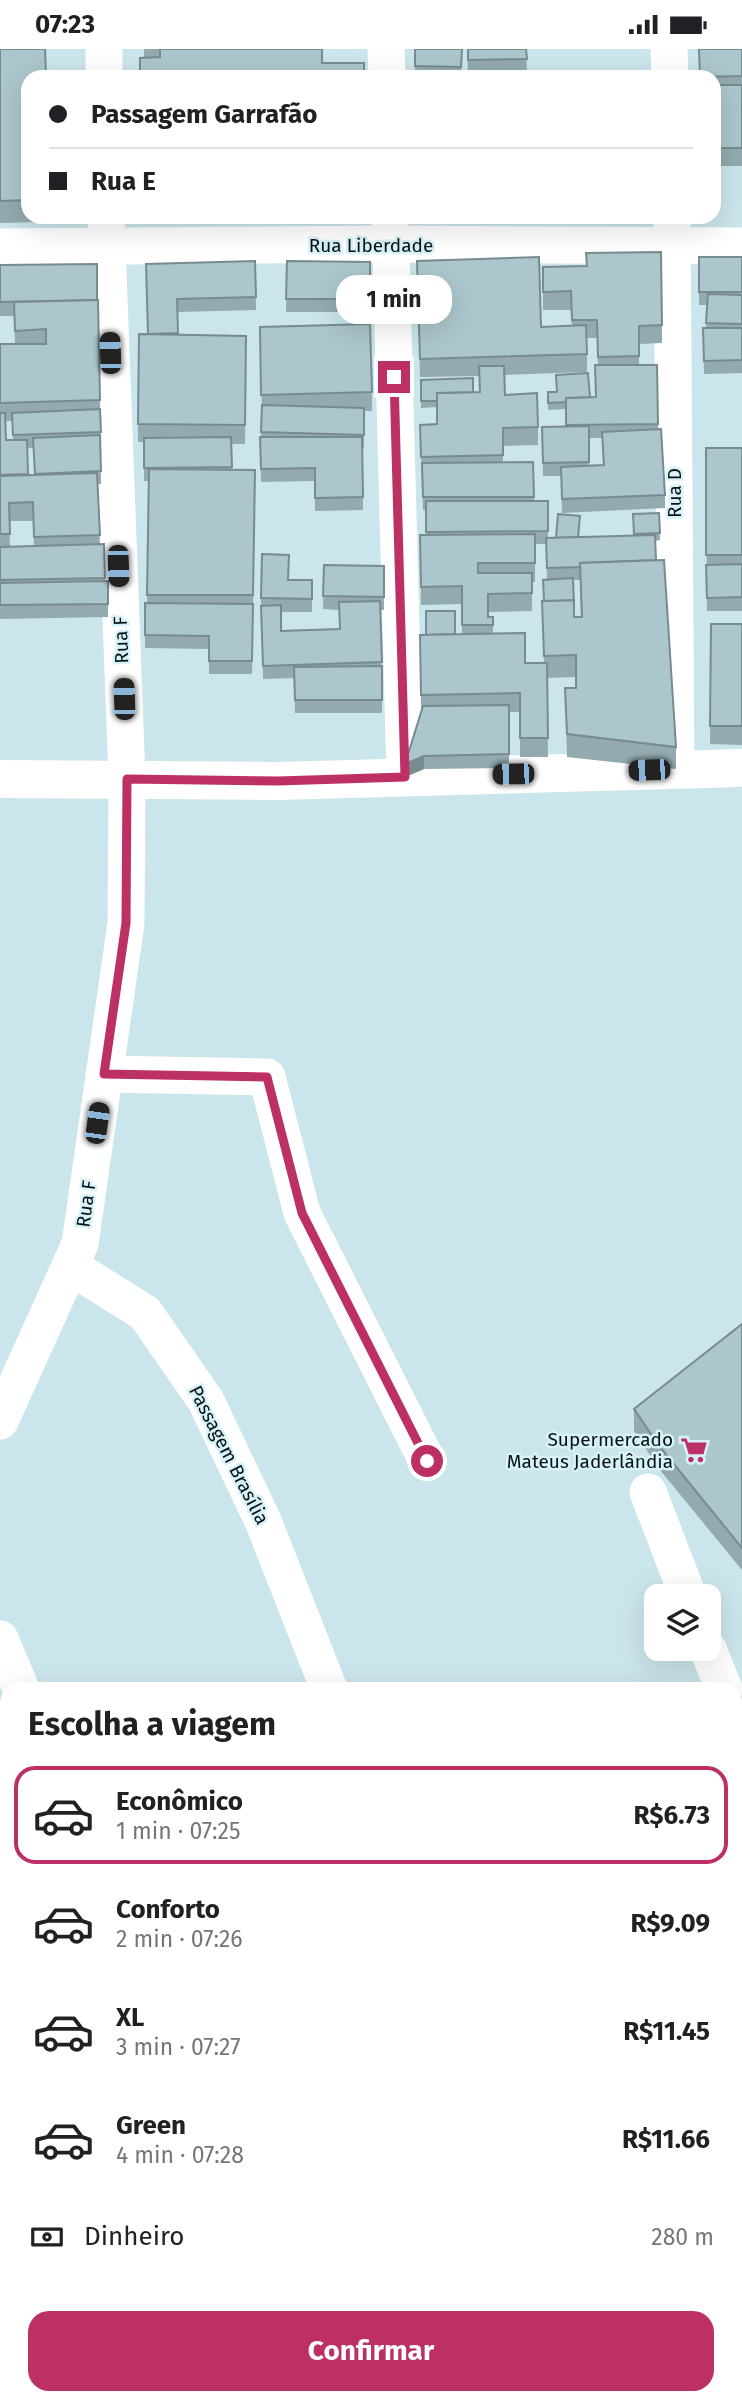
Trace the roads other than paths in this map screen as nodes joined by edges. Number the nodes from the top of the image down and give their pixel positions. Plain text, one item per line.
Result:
1 (104, 49) edge
2 (386, 49) edge
3 (669, 49) edge
4 (104, 70) edge
5 (387, 70) edge
6 (670, 70) edge
7 (390, 231) edge
8 (106, 232) edge
9 (673, 232) edge
10 (742, 246) edge
11 (0, 247) edge
12 (742, 768) edge
13 (676, 769) junction
14 (405, 777) junction
15 (0, 779) edge
16 (127, 779) junction
17 (104, 1074) junction
18 (70, 1266) junction
19 (0, 1421) edge
20 (427, 1461) dead end
21 (648, 1492) dead end
22 (683, 1584) edge
23 (0, 1639) edge
24 (713, 1661) edge
25 (18, 1682) edge
26 (325, 1682) edge
27 (721, 1682) edge

1 - 4 street
2 - 5 street
3 - 6 street
7 - 8 street, Rua Liberdade
7 - 9 street, Rua Liberdade
7 - 14 street
8 - 11 street, Rua Liberdade
8 - 16 street, Rua F
9 - 10 street, Rua Liberdade
9 - 13 street, Rua D
12 - 13 main road
13 - 14 main road
14 - 16 main road
15 - 16 main road
16 - 17 street, Rua F
17 - 18 street, Rua F
17 - 20 street
18 - 19 street, Rua F
18 - 26 street, Passagem Brasília
21 - 22 street
23 - 25 street
24 - 27 street

